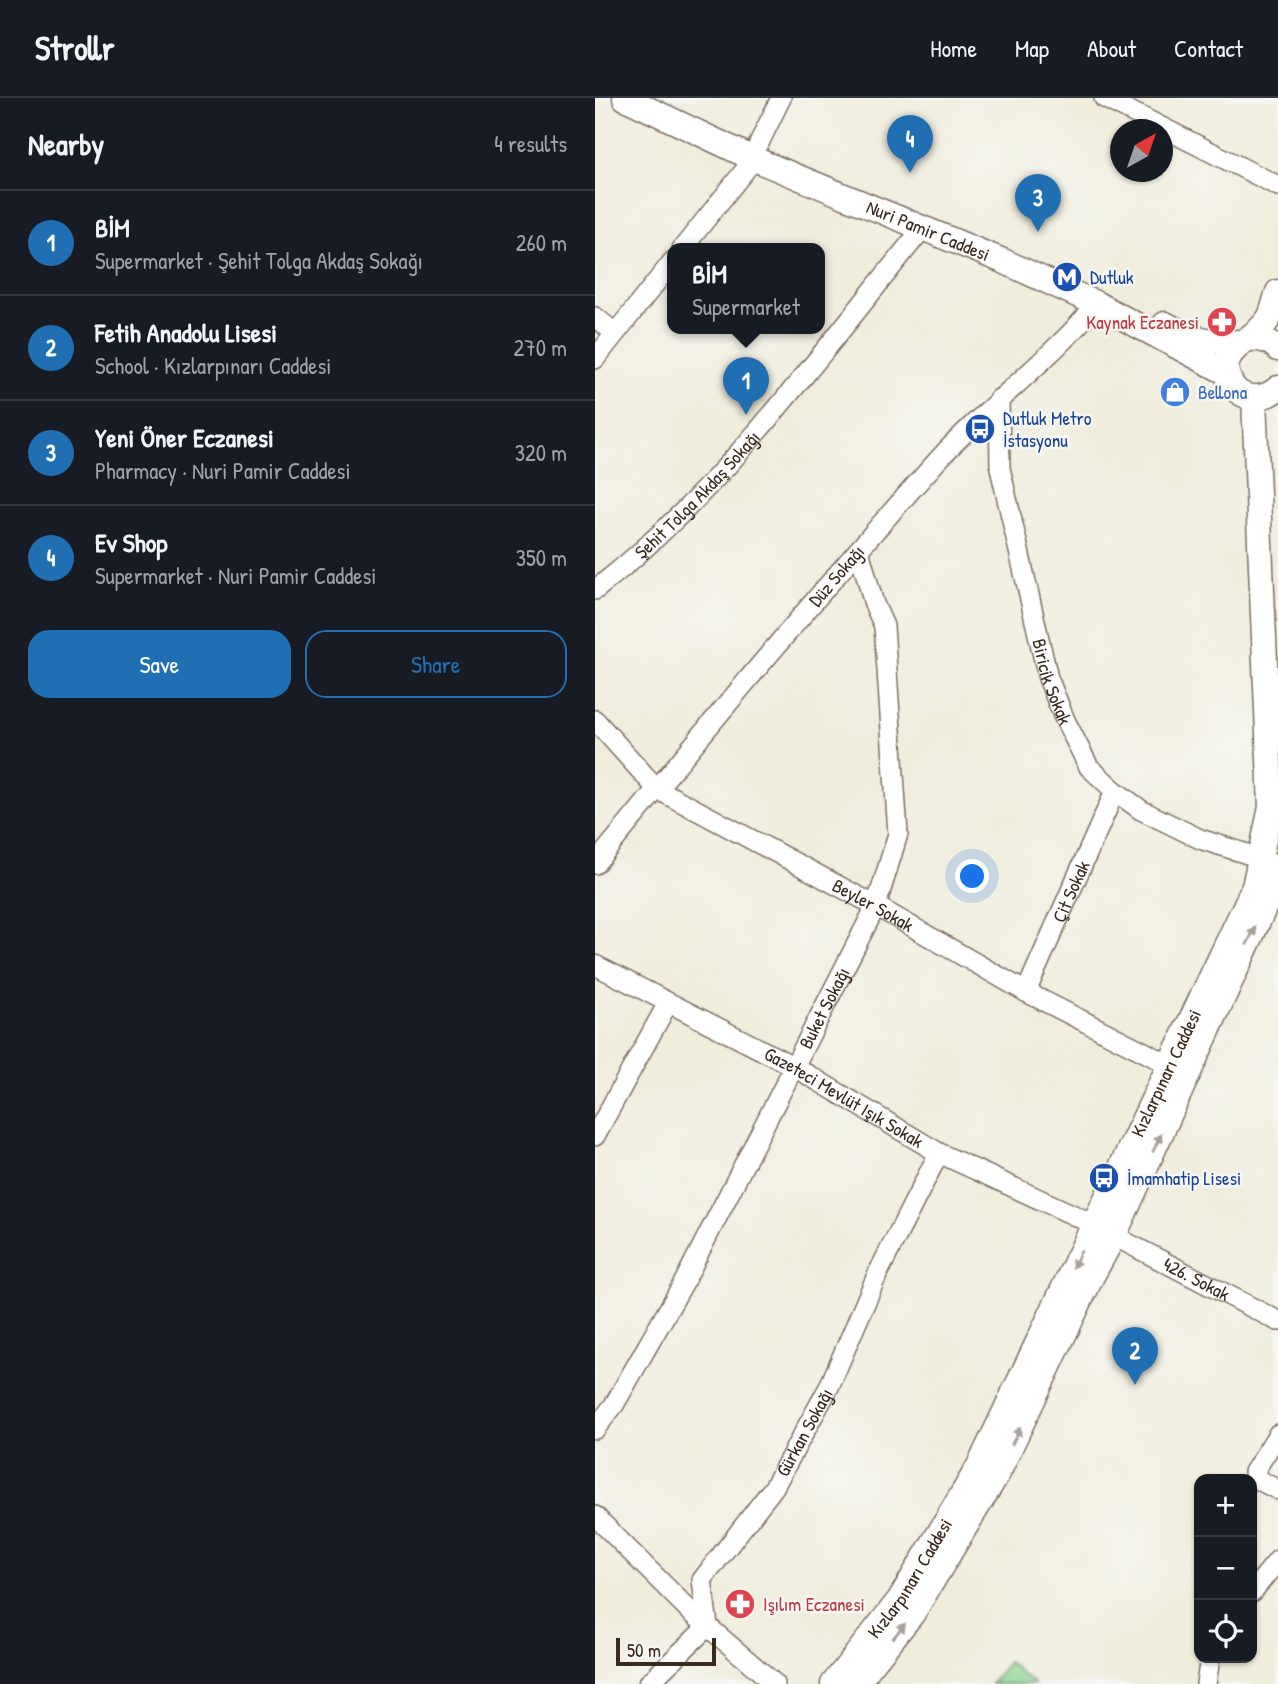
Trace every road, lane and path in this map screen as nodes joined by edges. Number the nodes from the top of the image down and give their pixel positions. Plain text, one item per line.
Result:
1 (625, 98) edge
2 (663, 98) edge
3 (781, 98) edge
4 (1104, 98) edge
5 (756, 151) junction
6 (1278, 186) edge
7 (923, 228) junction
8 (687, 243) edge
9 (667, 268) edge
10 (1278, 292) edge
11 (1097, 304) junction
12 (595, 317) edge
13 (615, 333) junction
14 (1245, 341) junction
15 (1278, 349) edge
16 (595, 359) edge
17 (1227, 373) junction
18 (1278, 388) edge
19 (1254, 398) junction
20 (999, 399) junction
21 (859, 550) junction
22 (595, 590) edge
23 (595, 720) edge
24 (657, 789) junction
25 (1115, 791) junction
26 (1269, 861) edge
27 (595, 864) edge
28 (876, 906) junction
29 (595, 965) edge
30 (1026, 992) junction
31 (668, 1003) junction
32 (1170, 1065) junction
33 (793, 1066) junction
34 (595, 1136) edge
35 (939, 1153) junction
36 (1093, 1224) junction
37 (1114, 1236) junction
38 (1278, 1321) edge
39 (595, 1429) edge
40 (1278, 1434) edge
41 (1278, 1490) edge
42 (595, 1516) edge
43 (1278, 1560) edge
44 (1257, 1586) edge
45 (708, 1626) junction
46 (1209, 1663) edge
47 (648, 1684) edge
48 (775, 1684) edge
49 (833, 1684) edge
50 (856, 1684) edge
51 (1206, 1684) edge

1 - 5 main road, Nuri Pamir Caddesi
2 - 5 main road, Nuri Pamir Caddesi
3 - 5 street
4 - 6 street
5 - 7 main road, Nuri Pamir Caddesi
5 - 8 street
5 - 14 main road, Nuri Pamir Caddesi
7 - 11 main road, Nuri Pamir Caddesi
7 - 22 street, Şehit Tolga Akdaş Sokağı
9 - 13 street
10 - 14 main road
11 - 17 main road, Nuri Pamir Caddesi
11 - 20 street, Düz Sokağı
12 - 13 street
13 - 16 street
14 - 15 main road, Nuri Pamir Caddesi
14 - 17 main road
17 - 19 main road, Nuri Pamir Caddesi
18 - 19 main road
19 - 26 main road, Kızlarpınarı Caddesi
20 - 21 street, Düz Sokağı
20 - 25 street, Biricik Sokak
21 - 24 street, Düz Sokağı
21 - 28 street, Buket Sokağı
23 - 24 street, Beyler Sokak
24 - 27 street, Düz Sokağı
24 - 28 street, Beyler Sokak
25 - 26 street, Biricik Sokak
25 - 30 street, Çit Sokak
26 - 32 main road, Kızlarpınarı Caddesi
37 -> 26 main road, Kızlarpınarı Caddesi
28 - 30 street, Beyler Sokak
28 - 33 street, Buket Sokağı
29 - 31 street, Gazeteci Mevlüt Işık Sokak
30 - 32 street, Beyler Sokak
31 - 33 street, Gazeteci Mevlüt Işık Sokak
31 - 34 street
32 - 36 main road, Kızlarpınarı Caddesi
33 - 35 street, Gazeteci Mevlüt Işık Sokak
33 - 39 street, Buket Sokağı
35 - 36 street, Gazeteci Mevlüt Işık Sokak
35 - 45 street, Gürkan Sokağı
36 -> 49 main road, Kızlarpınarı Caddesi
37 - 38 street, 426. Sokak
50 -> 37 main road, Kızlarpınarı Caddesi
40 - 41 street
42 - 45 street
43 - 44 street
45 - 47 street
45 - 48 street
46 - 51 street

